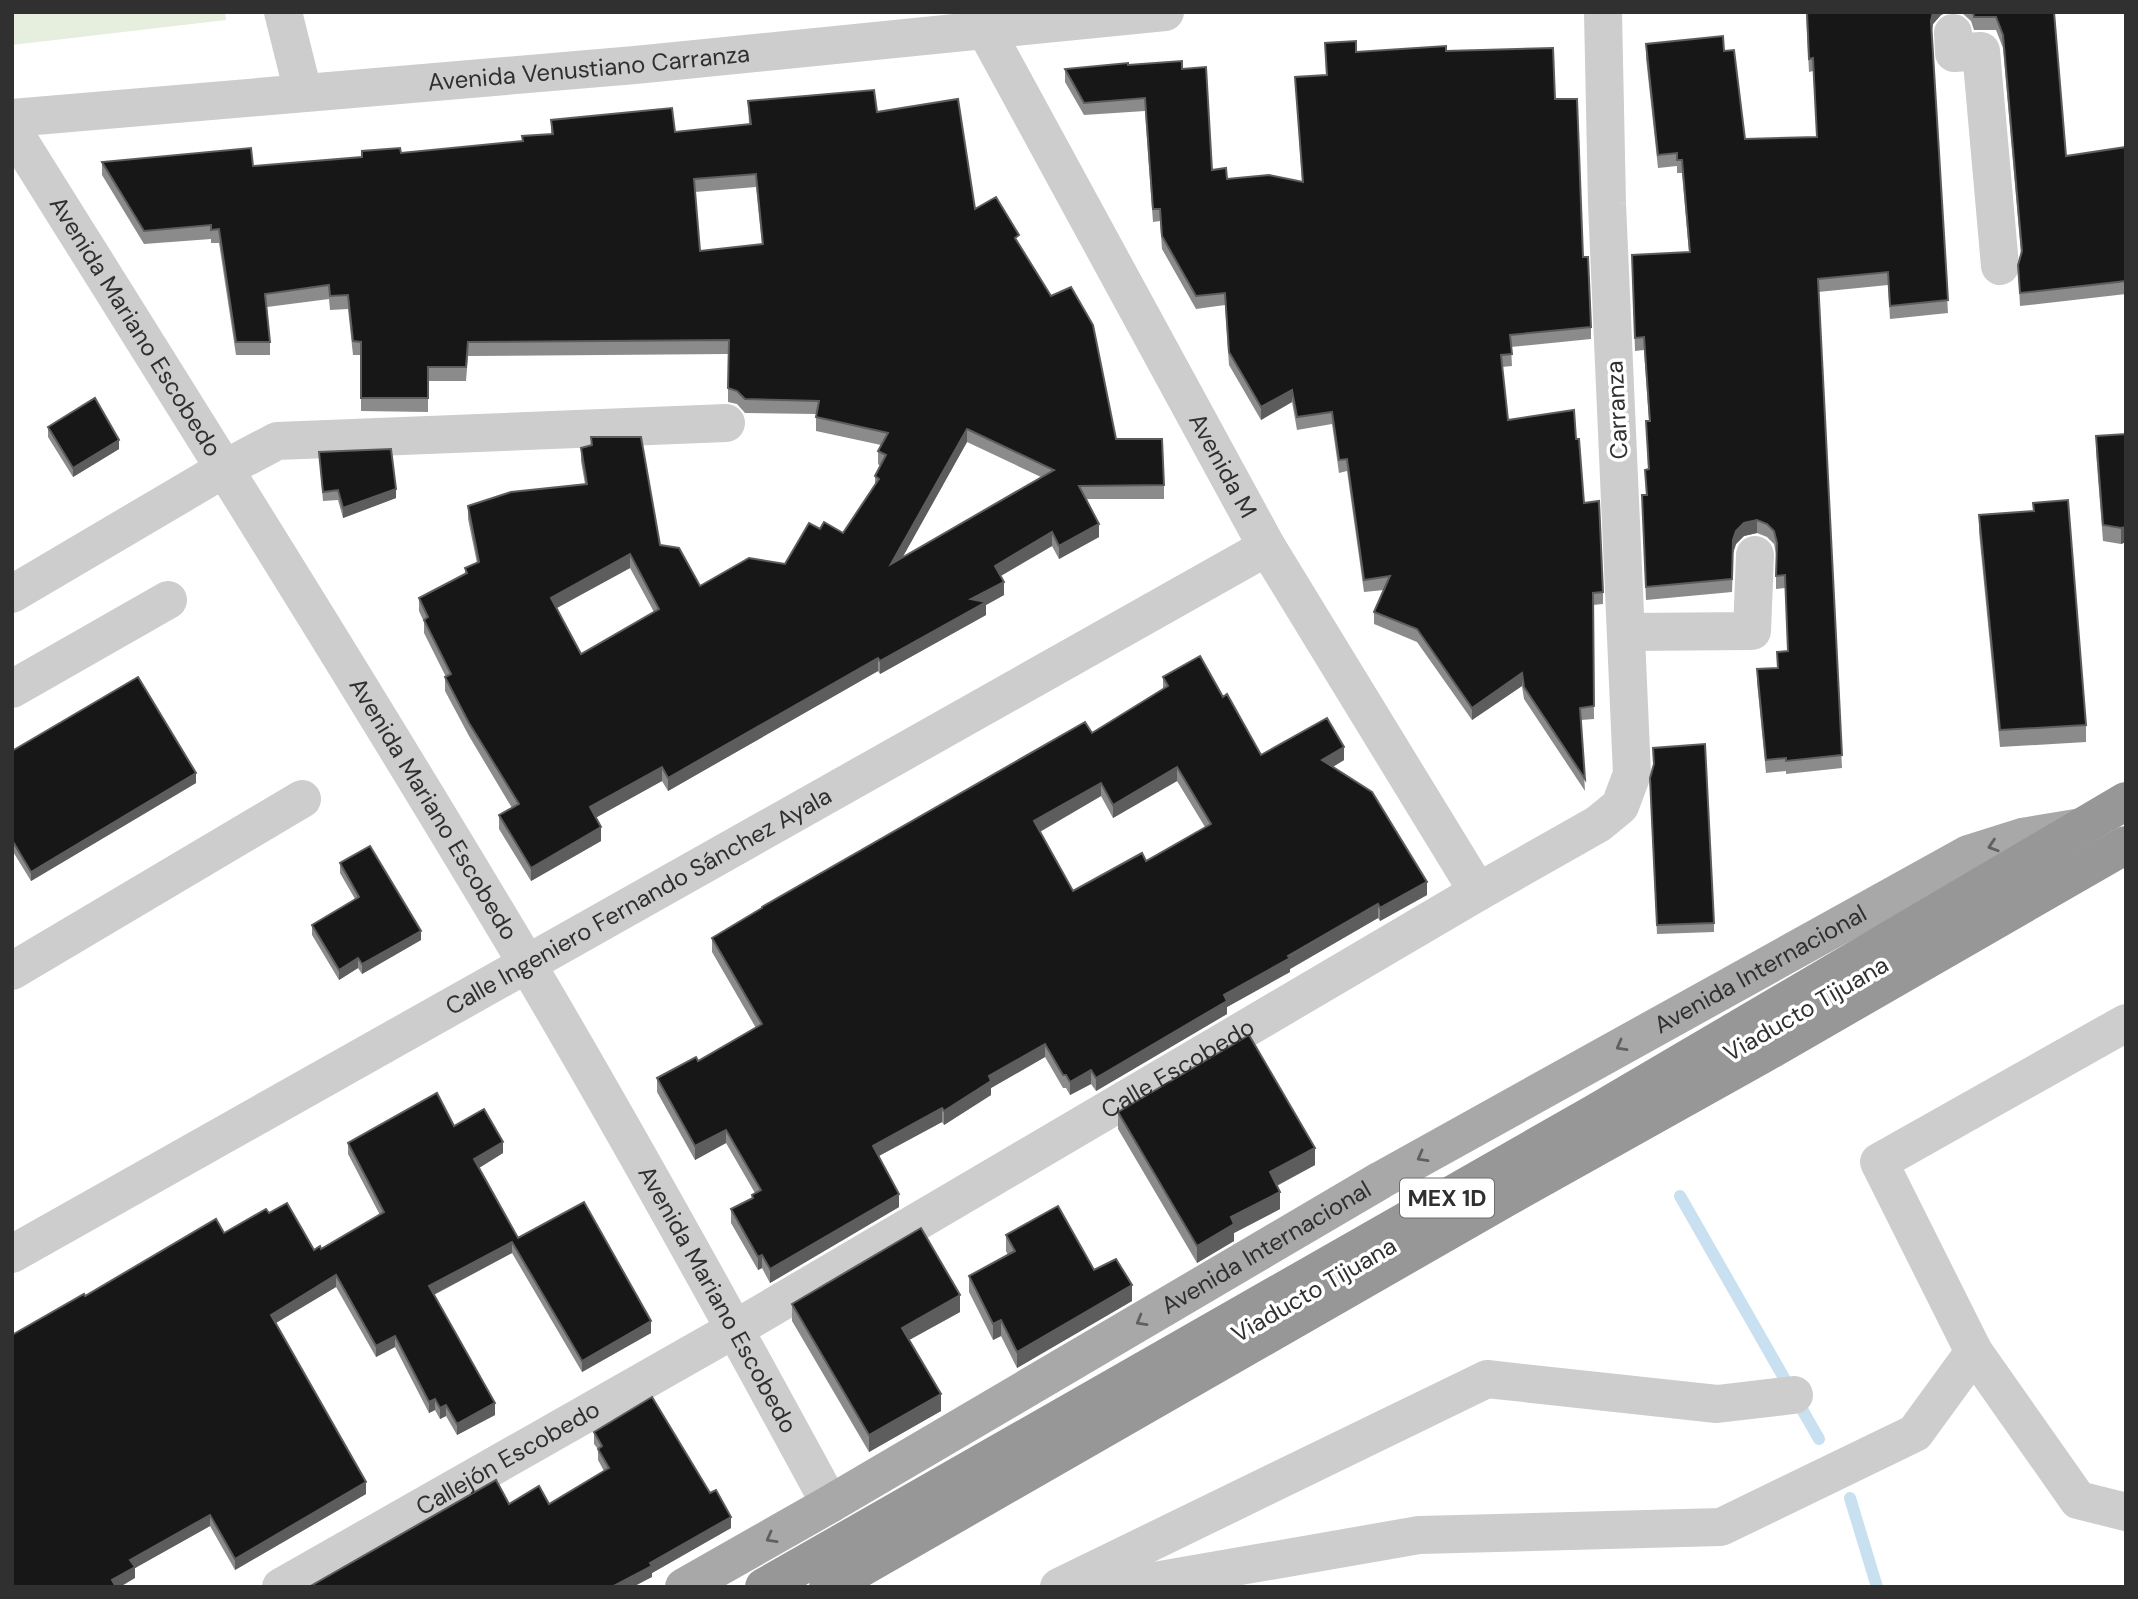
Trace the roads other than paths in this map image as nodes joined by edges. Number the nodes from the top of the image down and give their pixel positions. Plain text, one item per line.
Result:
1 (283, 12) edge
2 (1165, 12) edge
3 (1603, 12) edge
4 (985, 22) edge
5 (1953, 33) dead end
6 (303, 92) junction
7 (12, 118) edge
8 (12, 129) edge
9 (2000, 266) dead end
10 (726, 423) dead end
11 (224, 469) junction
12 (1267, 547) junction
13 (1755, 555) dead end
14 (12, 594) edge
15 (168, 600) dead end
16 (1627, 632) junction
17 (12, 689) edge
18 (302, 799) dead end
19 (2126, 801) edge
20 (1620, 806) joint
21 (2126, 825) edge
22 (2084, 827) junction
23 (2126, 845) edge
24 (2126, 862) edge
25 (1478, 892) junction
26 (528, 965) junction
27 (12, 971) edge
28 (2126, 1023) edge
29 (12, 1254) edge
30 (735, 1329) junction
31 (1974, 1352) junction
32 (1794, 1395) dead end
33 (830, 1504) junction
34 (2126, 1512) edge
35 (281, 1587) edge
36 (684, 1587) edge
37 (764, 1587) edge
38 (794, 1587) edge
39 (828, 1587) edge
40 (868, 1587) edge
41 (1059, 1587) edge
42 (1120, 1587) edge

1 - 6 street
2 - 4 street, Avenida Venustiano Carranza
3 - 16 street, Carranza
4 - 6 street, Avenida Venustiano Carranza
4 - 12 street, Avenida M
5 - 9 street
6 - 7 street, Avenida Venustiano Carranza
8 - 11 street, Avenida Mariano Escobedo
10 - 11 street
11 - 14 street
11 - 26 street, Avenida Mariano Escobedo
12 - 25 street, Avenida M
12 - 26 street, Calle Ingeniero Fernando Sánchez Ayala
13 - 16 street
15 - 17 street
16 - 20 street, Carranza
18 - 27 street
19 - 22 highway, Avenida Internacional / MEX 1D
20 - 25 street, Calle Escobedo
21 - 38 highway, Viaducto Tijuana
22 -> 33 main road, Avenida Internacional
22 - 37 highway, Avenida Internacional / MEX 1D
23 - 39 highway, Viaducto Tijuana
24 - 40 highway, MEX 1D
25 - 30 street, Calle Escobedo
26 - 29 street, Calle Ingeniero Fernando Sánchez Ayala
26 - 30 street, Avenida Mariano Escobedo
28 - 31 street
30 - 33 street, Avenida Mariano Escobedo
30 - 35 street, Callejón Escobedo
31 - 34 street
31 - 42 street
32 - 41 street
33 -> 36 main road, Avenida Internacional

